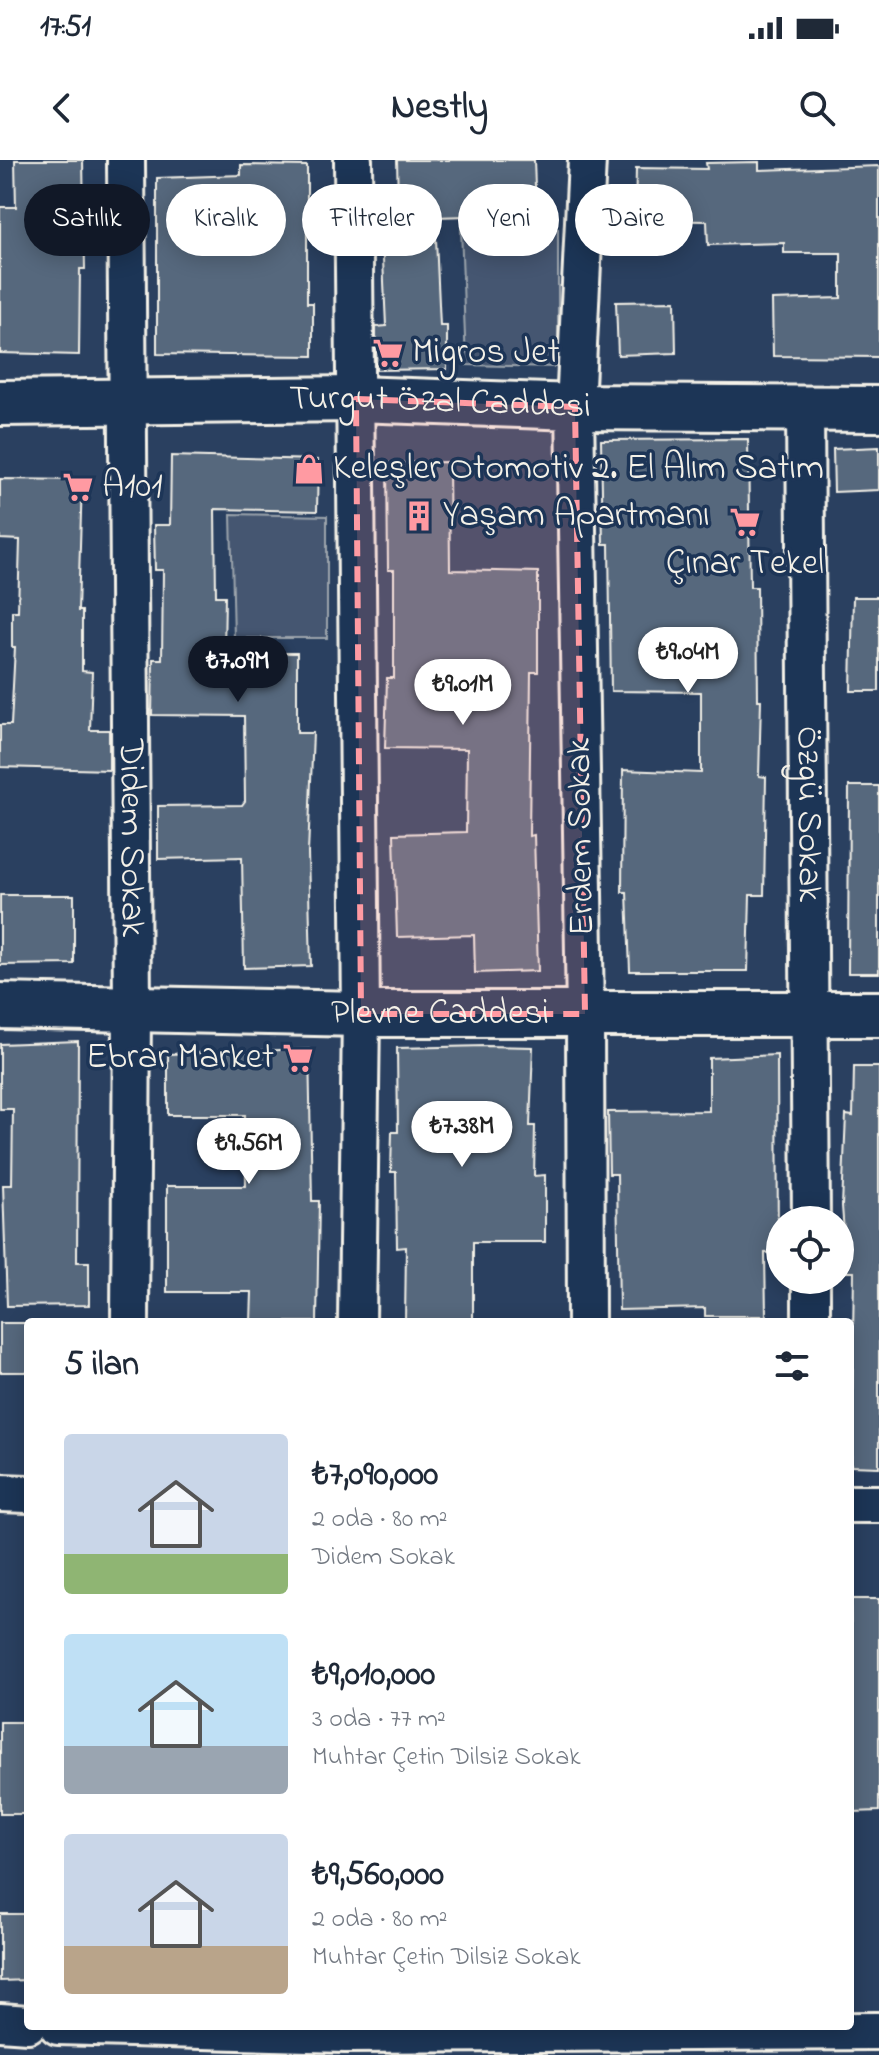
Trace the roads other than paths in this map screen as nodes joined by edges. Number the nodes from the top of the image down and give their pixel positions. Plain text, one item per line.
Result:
1 (126, 160) edge
2 (353, 160) edge
3 (587, 160) edge
4 (356, 399) junction
5 (128, 402) junction
6 (0, 403) edge
7 (575, 407) junction
8 (879, 409) edge
9 (805, 410) junction
10 (0, 1006) edge
11 (132, 1006) junction
12 (361, 1014) junction
13 (585, 1014) junction
14 (811, 1014) junction
15 (879, 1014) edge
16 (811, 1206) edge
17 (811, 1294) edge
18 (130, 1318) edge
19 (357, 1318) edge
20 (586, 1318) edge
21 (811, 1318) edge
22 (0, 1493) edge
23 (24, 1494) edge
24 (854, 1504) edge
25 (879, 1504) edge
26 (0, 2022) edge
27 (24, 2024) edge
28 (345, 2030) edge
29 (879, 2031) edge
30 (570, 2038) edge
31 (797, 2038) edge

1 - 5 street, Didem Sokak
2 - 4 street
3 - 7 street, Erdem Sokak
4 - 5 street, Turgut Özal Caddesi
4 - 7 street, Turgut Özal Caddesi
4 - 12 street
5 - 6 street, Turgut Özal Caddesi
5 - 11 street, Didem Sokak
7 - 9 street, Turgut Özal Caddesi
7 - 13 street, Erdem Sokak
8 - 9 street, Turgut Özal Caddesi
9 - 14 street, Özgü Sokak
10 - 11 street, Plevne Caddesi
11 - 12 street, Plevne Caddesi
11 - 18 street, Didem Sokak
12 - 13 street, Plevne Caddesi
12 - 19 street
13 - 14 street, Plevne Caddesi
13 - 20 street, Erdem Sokak
14 - 15 street, Plevne Caddesi
14 - 16 street, Özgü Sokak
17 - 21 street
22 - 23 street
24 - 25 street
26 - 27 street
28 - 30 street
29 - 31 street
30 - 31 street

